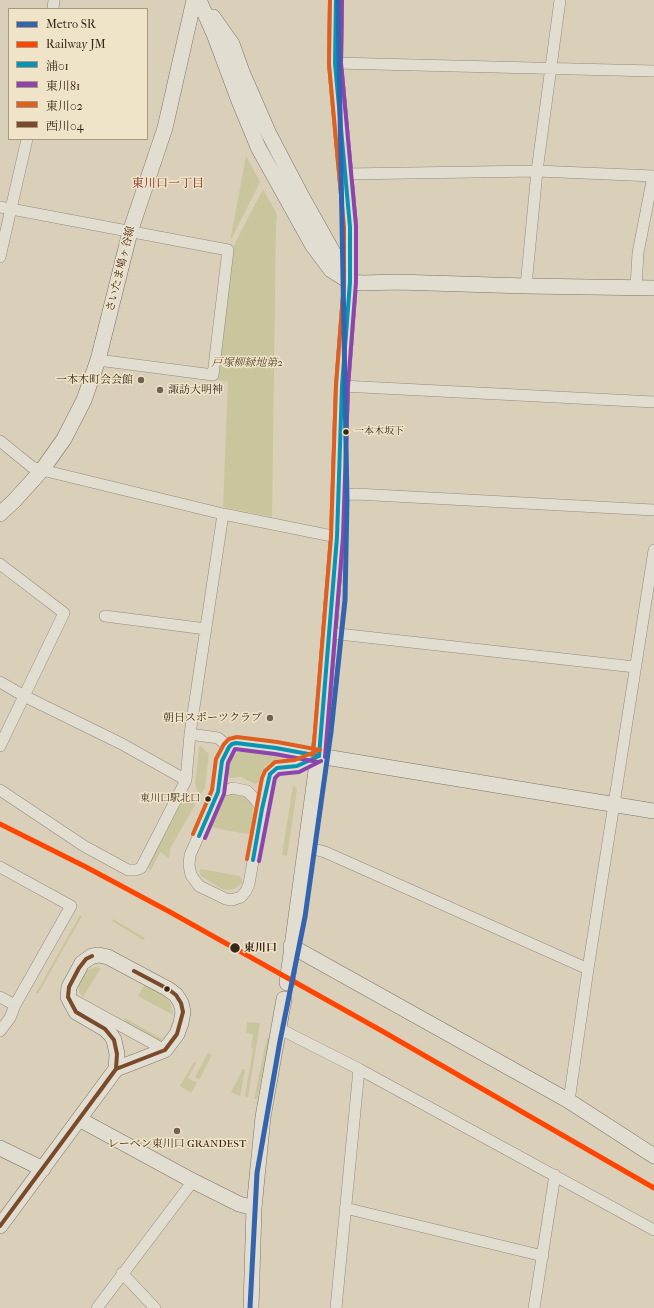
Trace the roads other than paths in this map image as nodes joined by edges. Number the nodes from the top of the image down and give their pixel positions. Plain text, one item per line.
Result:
1 (194, 0) edge
2 (200, 0) edge
3 (336, 0) edge
4 (560, 0) edge
5 (335, 63) junction
6 (551, 68) junction
7 (654, 71) edge
8 (27, 140) edge
9 (537, 171) junction
10 (346, 174) junction
11 (653, 176) edge
12 (6, 208) edge
13 (130, 232) junction
14 (0, 257) edge
15 (350, 282) junction
16 (526, 286) junction
17 (636, 287) junction
18 (654, 288) edge
19 (98, 360) junction
20 (342, 386) junction
21 (654, 402) edge
22 (0, 441) edge
23 (42, 470) junction
24 (338, 495) junction
25 (654, 510) edge
26 (0, 514) edge
27 (224, 514) junction
28 (337, 537) junction
29 (654, 550) edge
30 (0, 564) edge
31 (652, 574) edge
32 (105, 616) dead end
33 (206, 629) junction
34 (330, 633) junction
35 (635, 667) junction
36 (0, 682) edge
37 (24, 696) junction
38 (190, 734) junction
39 (0, 746) edge
40 (229, 747) junction
41 (319, 756) junction
42 (186, 780) junction
43 (0, 790) edge
44 (218, 792) junction
45 (614, 805) junction
46 (262, 809) junction
47 (654, 811) edge
48 (306, 847) junction
49 (0, 866) edge
50 (291, 946) junction
51 (588, 969) junction
52 (287, 983) dead end
53 (0, 997) edge
54 (68, 997) junction
55 (284, 999) dead end
56 (16, 1005) junction
57 (280, 1029) junction
58 (0, 1031) edge
59 (166, 1050) junction
60 (116, 1069) junction
61 (359, 1070) junction
62 (569, 1101) junction
63 (79, 1119) junction
64 (0, 1148) edge
65 (654, 1156) edge
66 (43, 1169) junction
67 (555, 1175) junction
68 (193, 1181) junction
69 (254, 1208) junction
70 (346, 1208) junction
71 (0, 1226) edge
72 (654, 1230) edge
73 (543, 1256) junction
74 (122, 1274) junction
75 (97, 1308) edge
76 (155, 1308) edge
77 (251, 1308) edge
78 (336, 1308) edge
79 (534, 1308) edge

1 - 13 street, さいたま鳩ヶ谷線
2 - 15 street
3 - 5 street
4 - 6 street
5 - 6 street
5 - 10 street
6 - 7 street
6 - 9 street
8 - 12 street
9 - 10 street
9 - 11 street
9 - 16 street
10 - 15 street
11 - 17 street
12 - 13 street
12 - 14 street
13 - 19 street, さいたま鳩ヶ谷線
13 - 19 street
15 - 16 street
15 - 20 street
16 - 17 street
17 - 18 street
19 - 23 street, さいたま鳩ヶ谷線
20 - 21 street
20 - 24 street
22 - 23 street
23 - 26 street, さいたま鳩ヶ谷線
23 - 27 street
24 - 25 street
24 - 28 street
27 - 28 street
27 - 33 street
28 - 34 street
29 - 31 street
30 - 37 street
31 - 35 street
32 - 33 street
33 - 38 street
34 - 35 street
34 - 41 street
35 - 45 street
36 - 37 street
37 - 39 street
37 - 42 street
38 - 40 street
38 - 42 street
40 - 41 street
40 - 44 street
41 - 45 street
41 - 46 street
41 - 48 street
42 - 43 street
44 - 46 street
44 - 46 street
45 - 47 street
45 - 51 street
48 - 50 street
48 - 51 street
49 - 56 street
50 - 52 street
50 - 62 street
51 - 62 street
53 - 56 street
54 - 59 street
54 - 59 street
54 - 60 street
55 - 57 street
56 - 58 street
57 - 61 street
57 - 69 street
59 - 60 street
60 - 63 street
61 - 67 street
61 - 70 street
62 - 65 street
63 - 66 street
63 - 68 street
64 - 66 street
66 - 71 street
67 - 72 street
67 - 73 street
68 - 69 street
68 - 74 street
69 - 77 street
70 - 73 street
70 - 78 street
73 - 79 street
74 - 75 street
74 - 76 street

